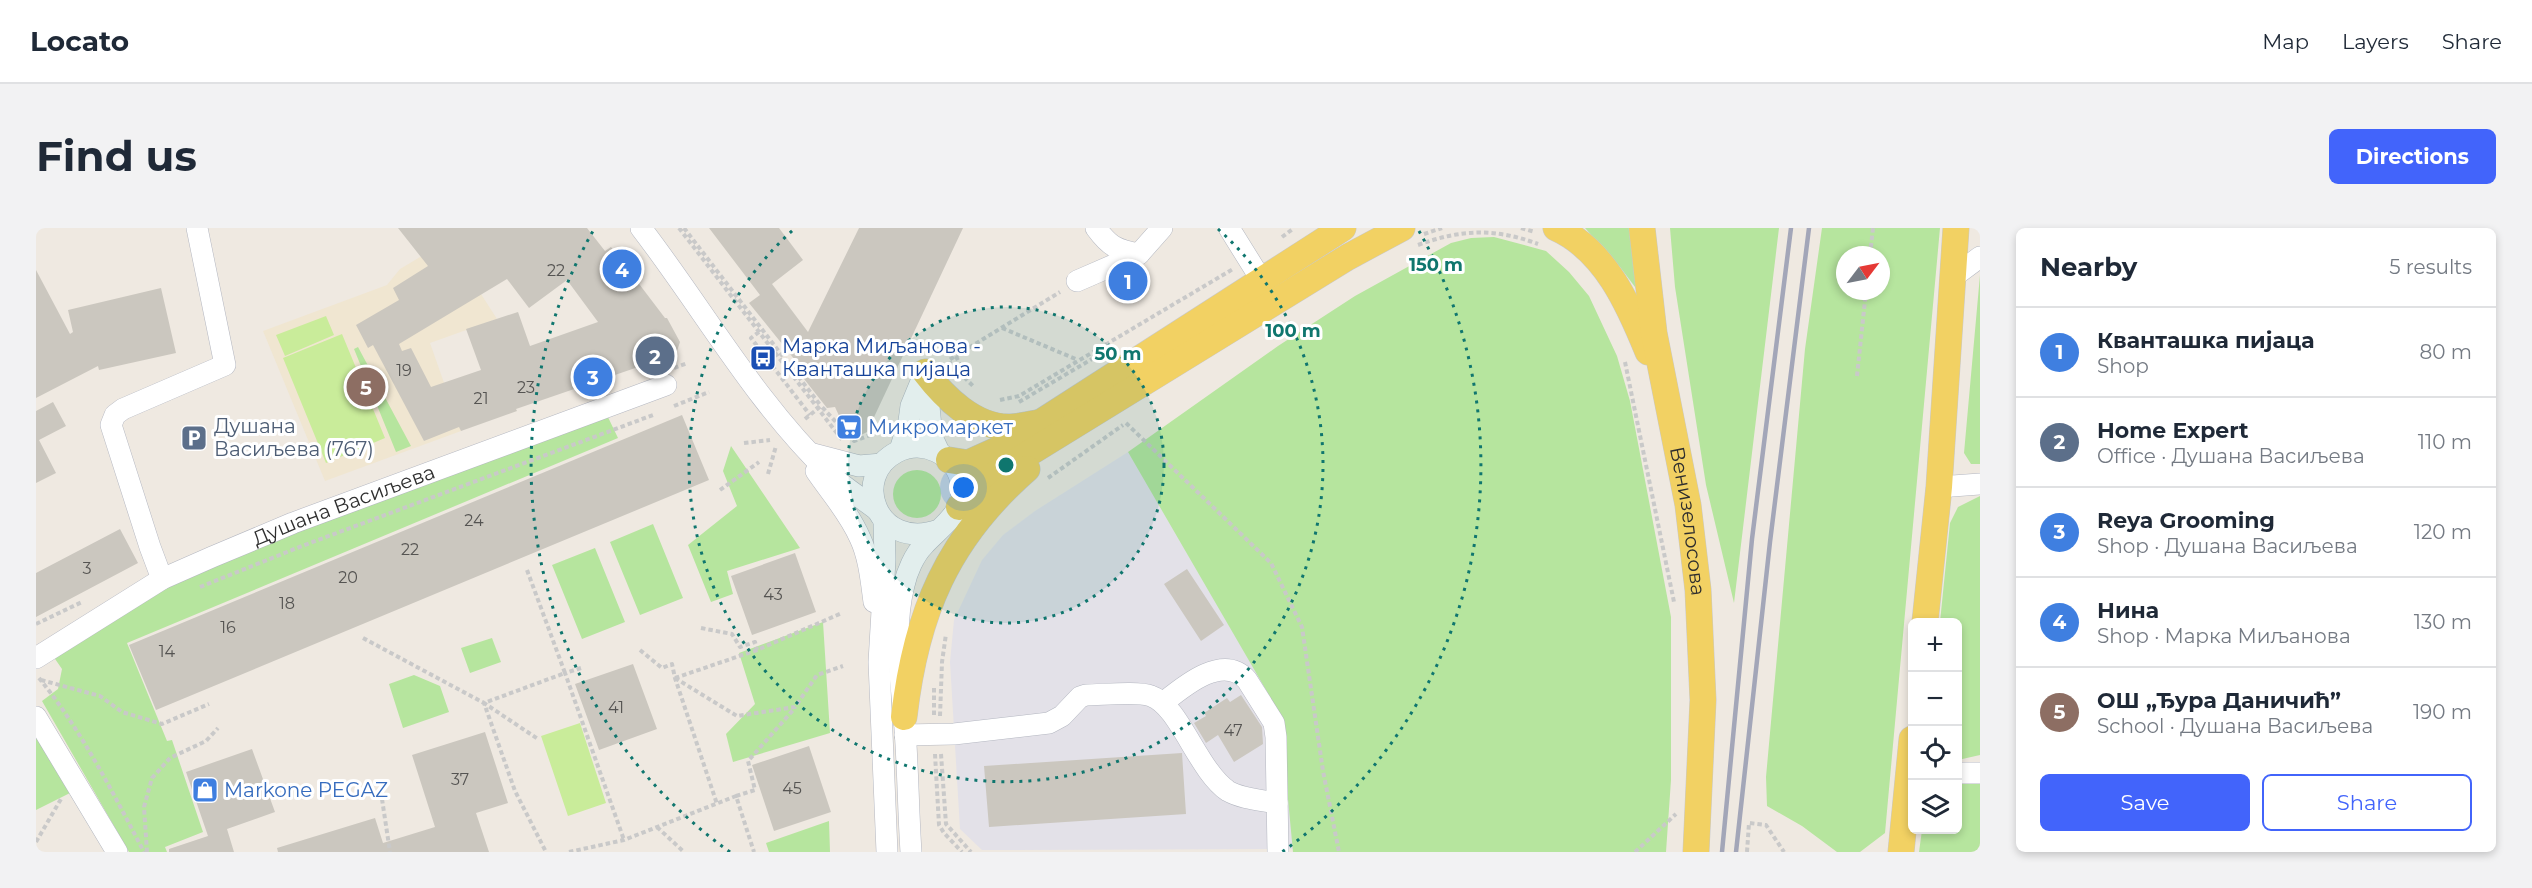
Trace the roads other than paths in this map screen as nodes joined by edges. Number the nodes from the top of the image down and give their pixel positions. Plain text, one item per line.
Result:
1 (197, 228) edge
2 (641, 228) edge
3 (1096, 228) edge
4 (1162, 228) edge
5 (1343, 228) edge
6 (1642, 228) edge
7 (1956, 228) edge
8 (1240, 232) edge
9 (1410, 237) edge
10 (1549, 237) edge
11 (1139, 254) junction
12 (1980, 257) edge
13 (1953, 277) junction
14 (1077, 281) road end
15 (1262, 281) junction
16 (926, 372) junction
17 (666, 385) dead end
18 (1668, 399) junction
19 (1090, 416) junction
20 (1044, 422) junction
21 (801, 438) junction
22 (900, 450) junction
23 (944, 456) junction
24 (882, 464) junction
25 (1980, 484) edge
26 (1939, 487) junction
27 (959, 507) junction
28 (881, 515) junction
29 (939, 530) junction
30 (162, 579) junction
31 (1925, 618) edge
32 (879, 636) junction
33 (43, 665) edge
34 (1163, 703) junction
35 (36, 717) edge
36 (904, 726) junction
37 (1962, 773) edge
38 (1980, 773) edge
39 (1910, 780) edge
40 (1277, 803) junction
41 (117, 852) edge
42 (887, 852) edge
43 (911, 852) edge
44 (1278, 852) edge
45 (1696, 852) edge
46 (1900, 852) edge

1 - 30 street
2 - 21 street
3 - 11 street
4 - 11 street
5 - 15 main road
6 - 18 main road, Венизелосова
7 - 13 main road
8 - 15 street
9 - 19 main road
10 - 18 main road
11 - 14 street
12 - 13 street
13 - 26 main road
15 - 20 main road
16 - 20 main road
16 - 22 street
16 - 23 street
17 - 30 street, Душана Васиљева
18 - 45 main road, Венизелосова
19 - 27 main road
19 - 36 main road
20 - 23 main road
21 - 24 street
21 - 28 street
21 - 32 street
22 - 23 street
22 - 24 street
23 - 27 street
24 - 28 street
25 - 26 street
26 - 31 main road
27 - 29 street
28 - 29 street
28 - 32 street
29 - 36 street
30 - 33 street, Душана Васиљева
32 - 42 street
34 - 36 street
34 - 40 street
34 - 40 street
35 - 41 street
36 - 43 street
37 - 38 street
39 - 46 main road
40 - 44 street

